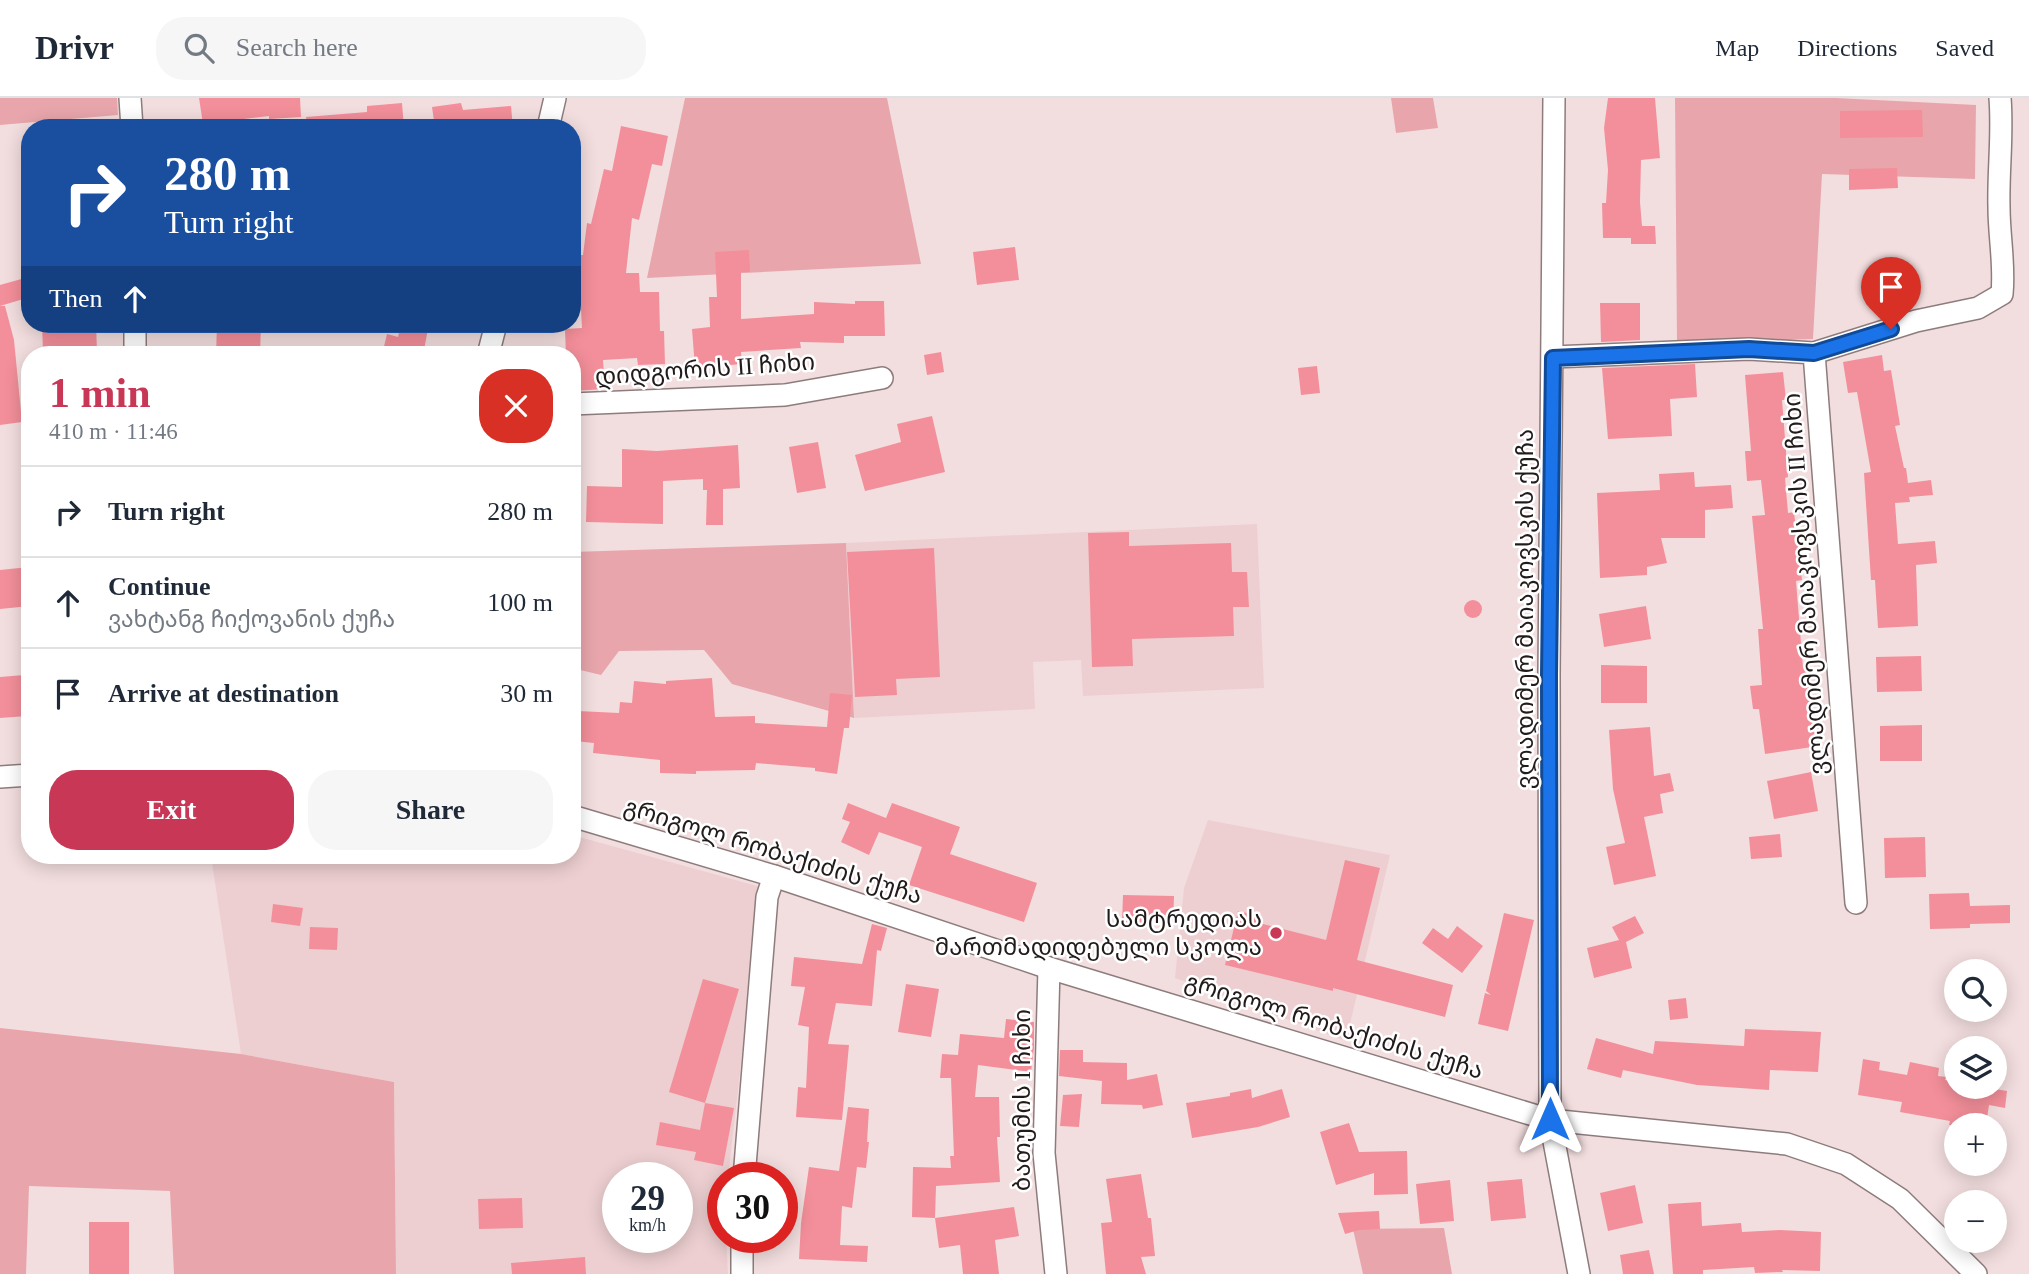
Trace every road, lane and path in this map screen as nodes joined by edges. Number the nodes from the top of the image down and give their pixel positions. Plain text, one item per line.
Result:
1 (130, 98) edge
2 (555, 98) edge
3 (1554, 98) edge
4 (2000, 98) edge
5 (131, 119) edge
6 (550, 119) edge
7 (1814, 353) junction
8 (1553, 358) junction
9 (882, 377) dead end
10 (581, 404) edge
11 (21, 776) edge
12 (0, 777) edge
13 (581, 819) edge
14 (774, 876) junction
15 (1856, 903) dead end
16 (1049, 968) junction
17 (1550, 1119) junction
18 (745, 1162) edge
19 (742, 1253) edge
20 (742, 1274) edge
21 (1056, 1274) edge
22 (1579, 1274) edge
23 (1976, 1274) edge

1 - 5 street
2 - 6 street
3 - 8 street, ვლადიმერ მაიაკოვსკის ქუჩა
4 - 7 street
7 - 8 street
7 - 15 street, ვლადიმერ მაიაკოვსკის II ჩიხი
8 - 17 street, ვლადიმერ მაიაკოვსკის ქუჩა
9 - 10 street, დიდგორის II ჩიხი
11 - 12 street
13 - 14 street, გრიგოლ რობაქიძის ქუჩა
14 - 16 street, გრიგოლ რობაქიძის ქუჩა
14 - 18 street
16 - 17 street, გრიგოლ რობაქიძის ქუჩა
16 - 21 street, ბათუმის I ჩიხი
17 - 22 street, ვლადიმერ მაიაკოვსკის ქუჩა
17 - 23 street, გრიგოლ რობაქიძის ქუჩა
19 - 20 street

